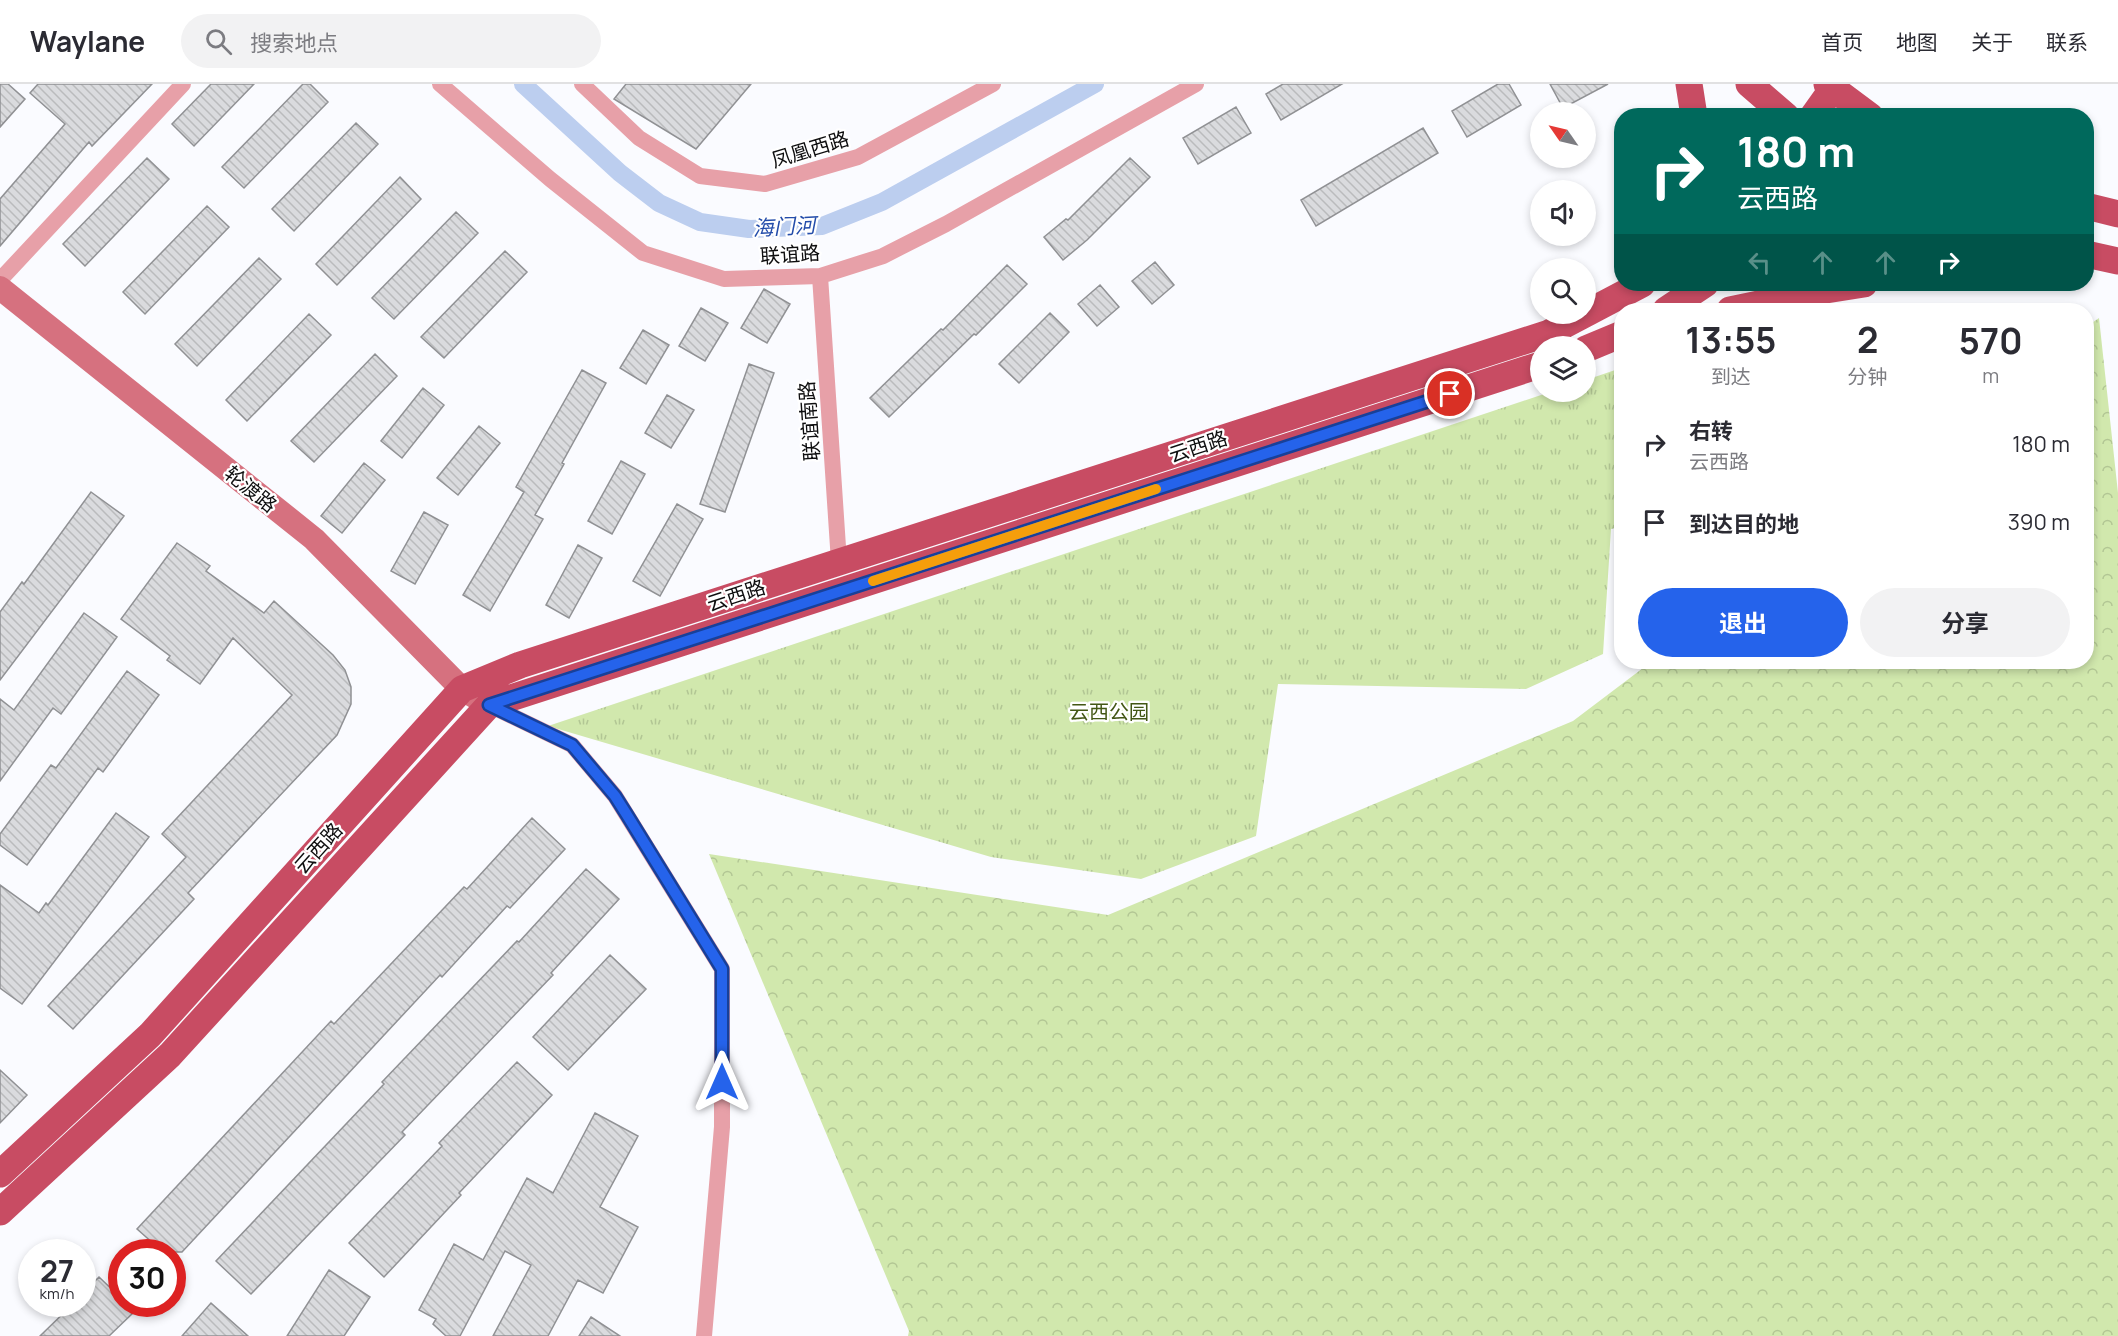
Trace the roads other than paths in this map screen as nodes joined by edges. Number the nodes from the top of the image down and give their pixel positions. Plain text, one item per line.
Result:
1 (183, 84) edge
2 (440, 84) edge
3 (582, 84) edge
4 (993, 84) edge
5 (1196, 84) edge
6 (1689, 84) edge
7 (1749, 84) edge
8 (1830, 86) edge
9 (1693, 108) edge
10 (1777, 108) edge
11 (1818, 108) edge
12 (1858, 108) edge
13 (2094, 208) edge
14 (2118, 214) edge
15 (2094, 256) edge
16 (2117, 261) edge
17 (2094, 262) edge
18 (820, 276) junction
19 (0, 280) edge
20 (0, 288) edge
21 (1619, 291) edge
22 (1694, 291) edge
23 (1821, 291) edge
24 (1676, 303) edge
25 (1764, 303) edge
26 (1614, 337) edge
27 (1596, 345) edge
28 (1530, 368) edge
29 (839, 562) junction
30 (462, 689) junction
31 (489, 705) junction
32 (0, 1174) edge
33 (0, 1212) edge
34 (704, 1336) edge

1 - 19 street
2 - 18 street, 联谊路
3 - 4 street, 凤凰西路
5 - 18 street, 联谊路
6 - 9 main road
7 - 10 main road
8 - 11 main road
8 - 12 main road
13 - 14 main road
15 - 16 main road
16 - 17 main road
18 - 29 street, 联谊南路
20 - 30 main road, 轮渡路
21 - 29 main road, 云西路
22 - 24 main road
23 - 25 main road
26 - 27 main road
28 - 31 main road, 云西路
29 - 30 main road, 云西路
30 - 31 main road, 轮渡路
30 - 32 main road, 云西路
31 - 33 main road, 云西路
31 - 34 street

